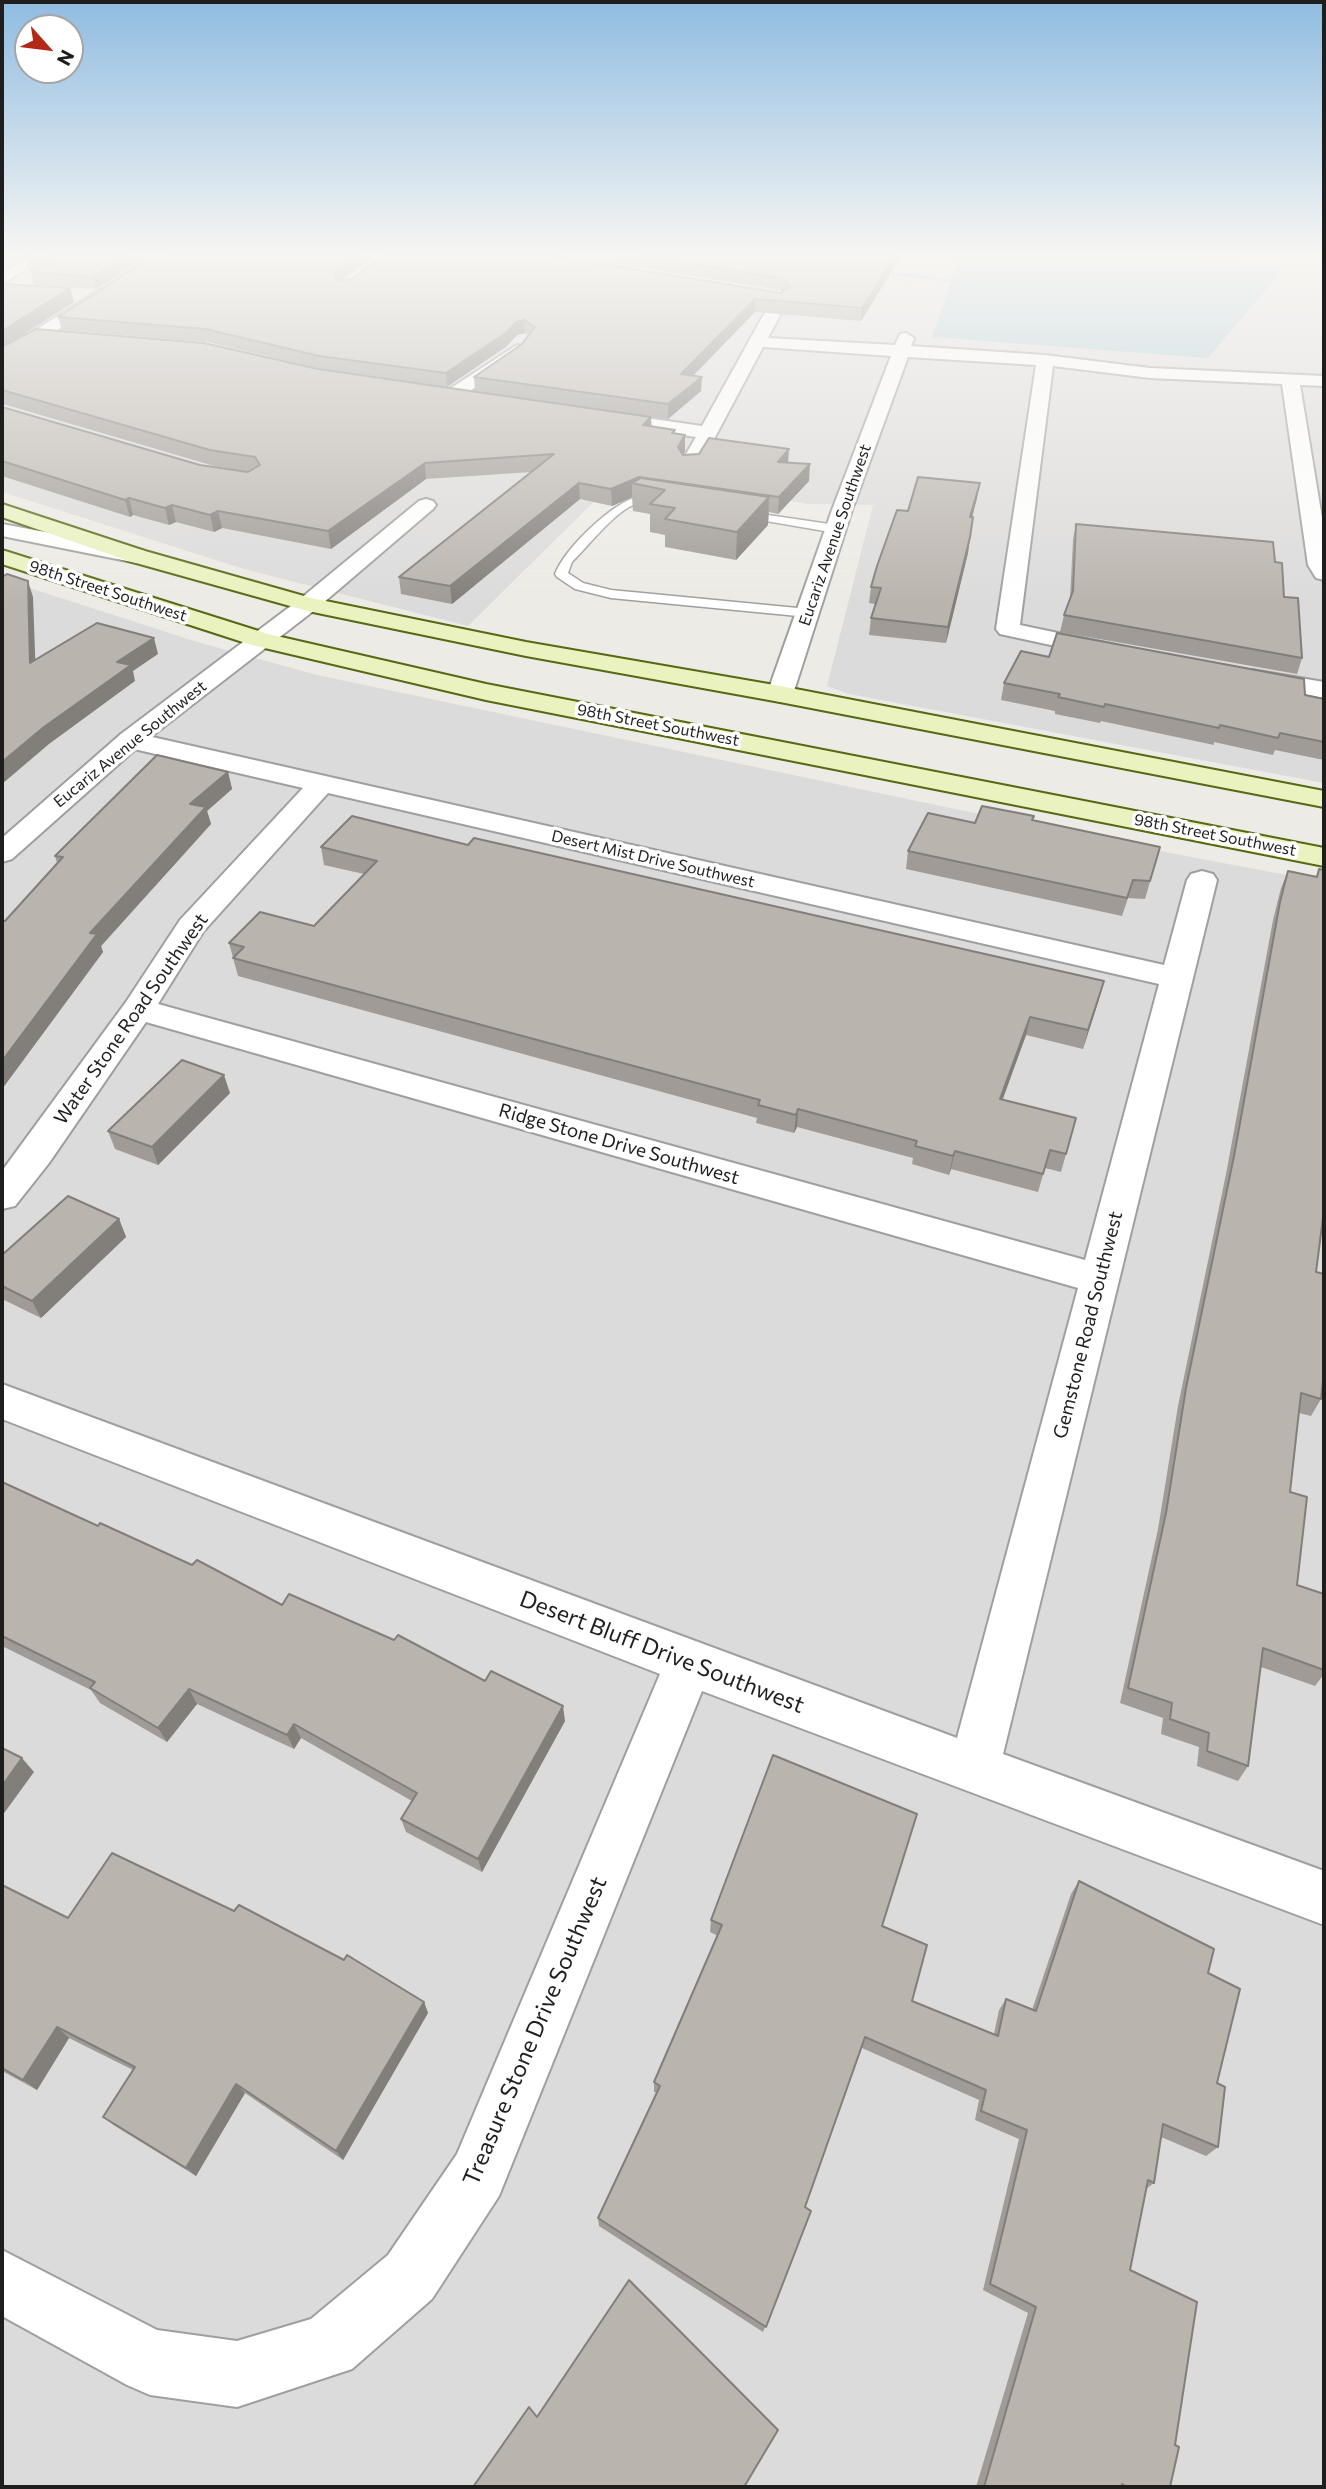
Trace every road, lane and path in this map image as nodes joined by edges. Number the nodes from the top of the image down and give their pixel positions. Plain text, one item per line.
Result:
1 (483, 372) edge
2 (740, 372) edge
3 (892, 372) edge
4 (1043, 372) edge
5 (1143, 372) edge
6 (1290, 379) junction
7 (1324, 381) edge
8 (478, 400) edge
9 (574, 414) edge
10 (707, 433) junction
11 (690, 465) edge
12 (1315, 477) edge
13 (669, 502) edge
14 (426, 505) dead end
15 (2, 510) edge
16 (732, 512) edge
17 (836, 529) junction
18 (2, 530) edge
19 (137, 556) junction
20 (2, 557) edge
21 (1324, 573) edge
22 (308, 604) junction
23 (808, 612) junction
24 (261, 640) junction
25 (1132, 655) edge
26 (1228, 673) edge
27 (1324, 690) edge
28 (486, 692) junction
29 (780, 694) junction
30 (130, 740) junction
31 (807, 754) junction
32 (321, 783) junction
33 (1324, 799) edge
34 (2, 853) edge
35 (1324, 857) edge
36 (1202, 880) dead end
37 (1177, 978) junction
38 (138, 1009) junction
39 (2, 1196) edge
40 (1100, 1279) junction
41 (2, 1401) edge
42 (689, 1663) junction
43 (974, 1770) junction
44 (1324, 1899) edge
45 (2, 2282) edge

1 - 8 street
2 - 10 street
3 - 17 street, Eucariz Avenue Southwest
4 - 25 street
5 - 6 street
6 - 7 street
6 - 12 street
9 - 10 street
10 - 11 street
12 - 21 street
13 - 23 lane
14 - 22 street, Eucariz Avenue Southwest
15 - 19 main road
16 - 17 lane
17 - 23 street, Eucariz Avenue Southwest
18 - 19 street
19 - 22 main road
20 - 24 main road, 98th Street Southwest
22 - 24 street, Eucariz Avenue Southwest
22 - 29 main road
23 - 29 street, Eucariz Avenue Southwest
24 - 28 main road, 98th Street Southwest
24 - 30 street, Eucariz Avenue Southwest
26 - 27 street
28 - 29 main road
28 - 31 main road, 98th Street Southwest
29 - 31 main road
29 - 33 main road
30 - 32 street, Desert Mist Drive Southwest
30 - 34 street, Eucariz Avenue Southwest
31 - 35 main road, 98th Street Southwest
32 - 37 street, Desert Mist Drive Southwest
32 - 38 street, Water Stone Road Southwest
36 - 37 street, Gemstone Road Southwest
37 - 40 street, Gemstone Road Southwest
38 - 39 street, Water Stone Road Southwest
38 - 40 street, Ridge Stone Drive Southwest
40 - 43 street, Gemstone Road Southwest
41 - 42 street, Desert Bluff Drive Southwest
42 - 43 street, Desert Bluff Drive Southwest
42 - 45 street, Treasure Stone Drive Southwest
43 - 44 street, Desert Bluff Drive Southwest

